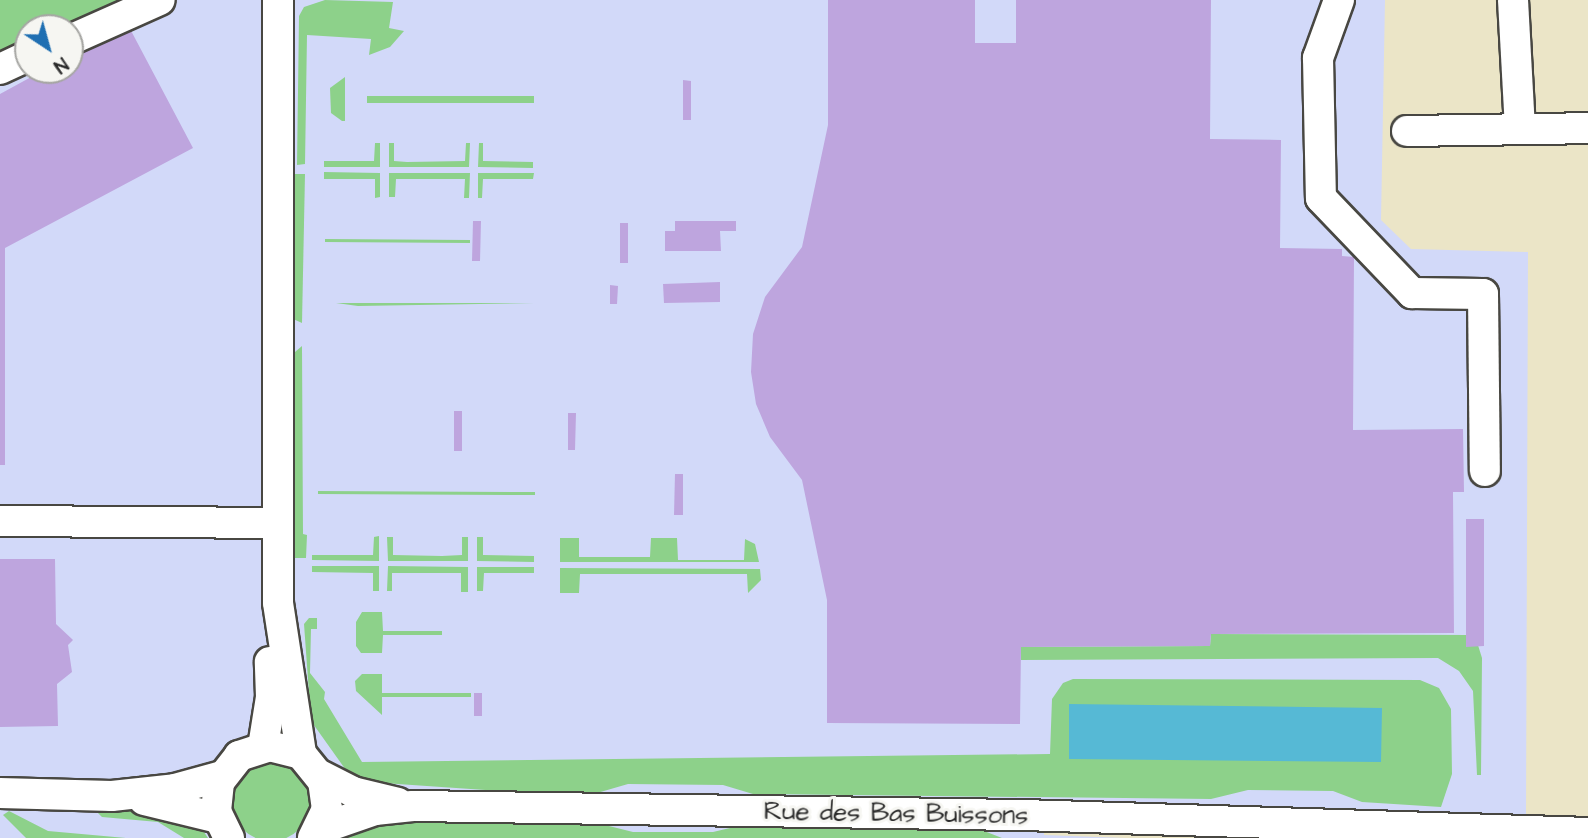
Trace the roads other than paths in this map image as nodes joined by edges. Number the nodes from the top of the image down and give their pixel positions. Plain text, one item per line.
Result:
1 (160, 0) edge
2 (278, 0) edge
3 (1339, 0) edge
4 (1513, 0) edge
5 (84, 34) edge
6 (1588, 128) edge
7 (1520, 129) junction
8 (1407, 131) dead end
9 (1485, 471) dead end
10 (0, 522) edge
11 (278, 523) junction
12 (278, 603) junction
13 (263, 747) junction
14 (311, 764) junction
15 (222, 776) junction
16 (0, 793) edge
17 (112, 796) junction
18 (413, 806) junction
19 (223, 828) edge
20 (1588, 833) edge
21 (317, 834) edge

1 - 5 street
2 - 11 street
3 - 9 street
4 - 7 street
6 - 7 street
7 - 8 street
10 - 11 street
11 - 12 street
12 - 13 street
12 - 14 street
13 - 14 street, Rue des Bas Buissons
13 - 15 street
14 - 18 street, Rue des Bas Buissons
14 - 21 street
15 - 17 street
15 - 19 street
16 - 17 street
17 - 19 street
18 - 20 street, Rue des Bas Buissons
18 - 21 street, Rue des Bas Buissons

